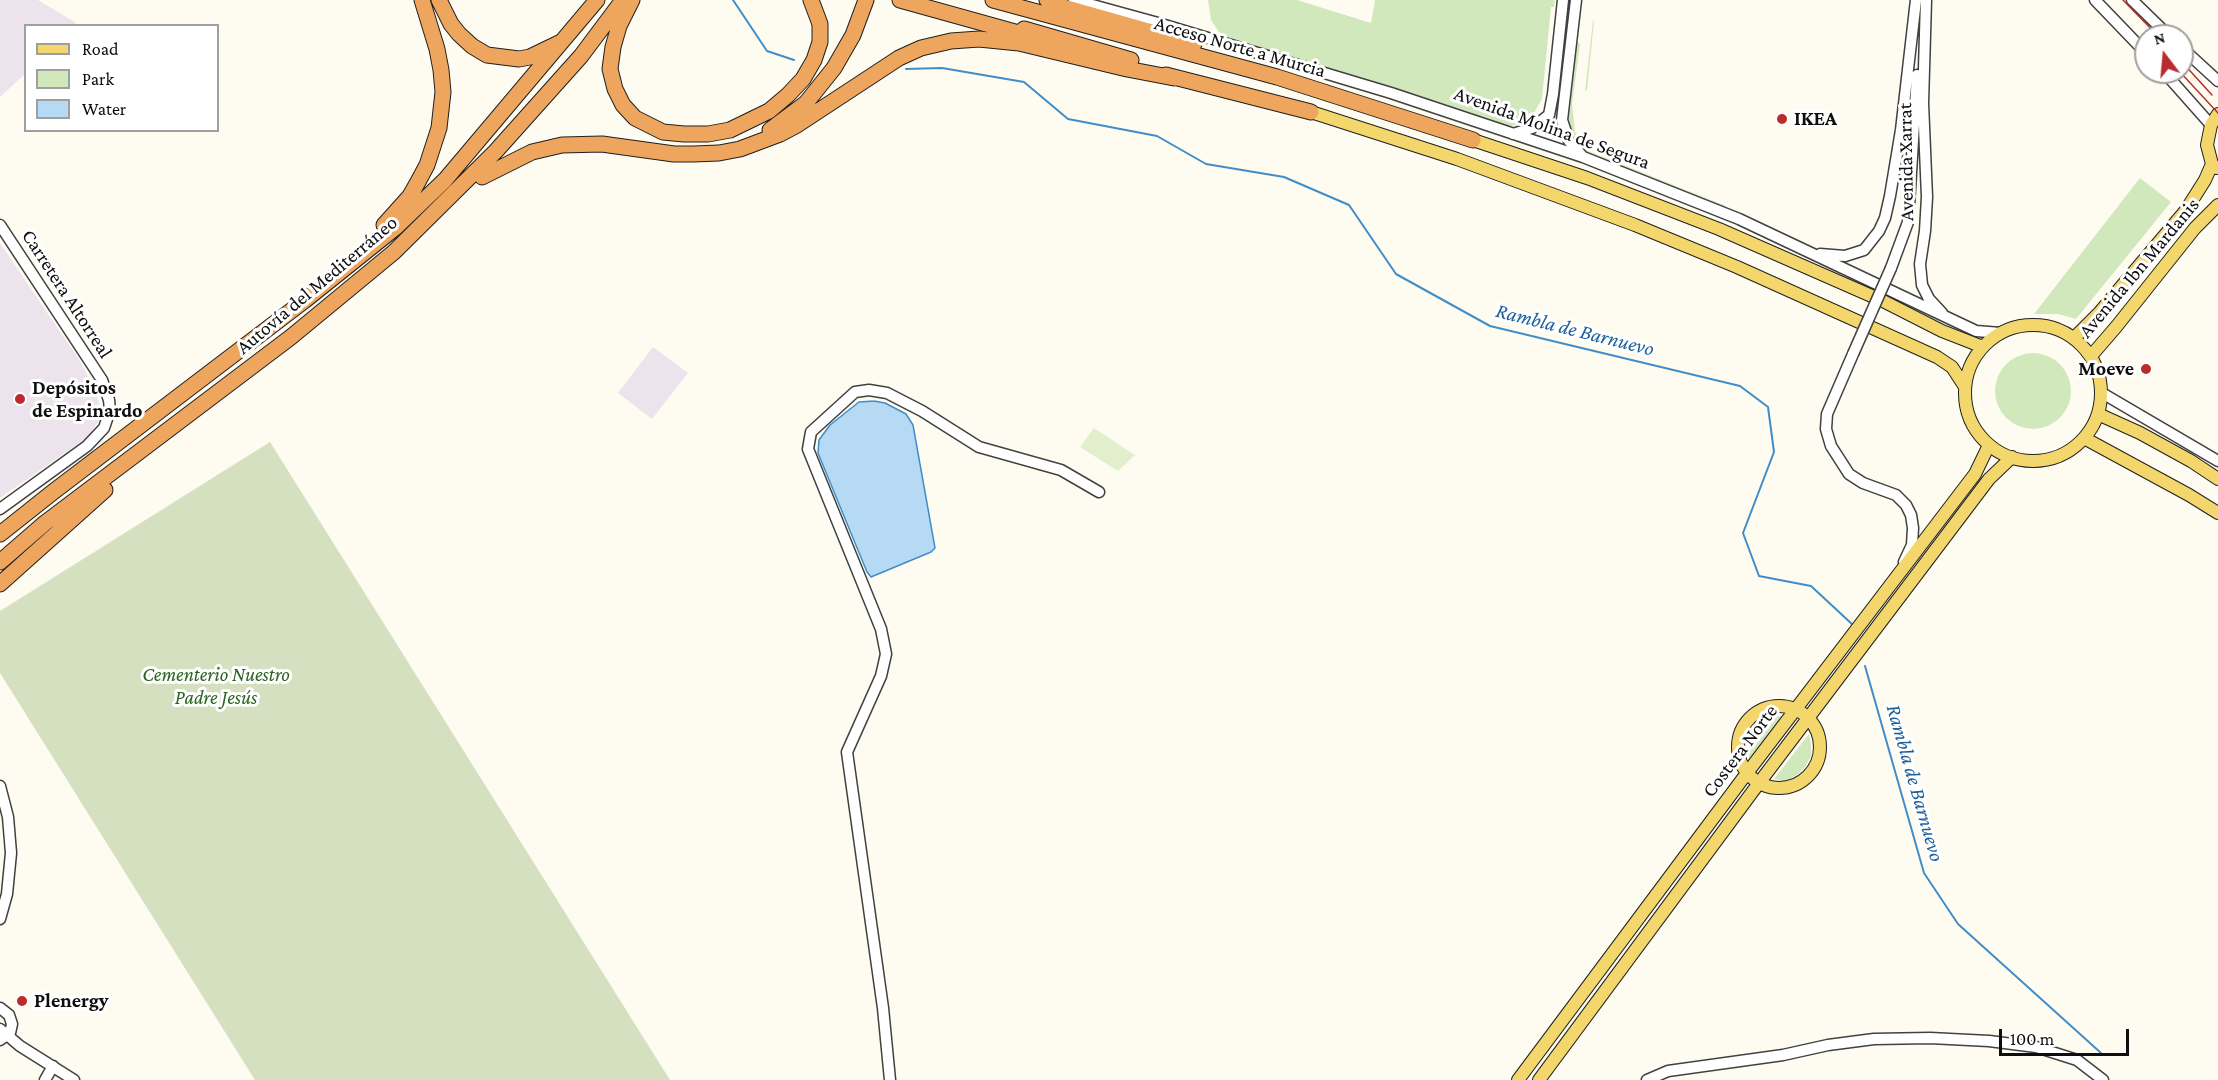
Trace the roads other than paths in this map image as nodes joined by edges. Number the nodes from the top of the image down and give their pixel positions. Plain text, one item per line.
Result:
1 (422, 0) edge
2 (439, 0) edge
3 (597, 0) edge
4 (623, 0) edge
5 (632, 0) edge
6 (811, 0) edge
7 (866, 0) edge
8 (900, 0) edge
9 (923, 0) edge
10 (993, 0) edge
11 (1047, 0) edge
12 (1074, 0) edge
13 (1563, 0) edge
14 (1576, 0) edge
15 (1917, 0) edge
16 (1926, 0) edge
17 (2095, 0) edge
18 (2132, 0) edge
19 (2157, 24) edge
20 (564, 41) junction
21 (2134, 41) edge
22 (2194, 59) edge
23 (1277, 77) junction
24 (1174, 78) junction
25 (2218, 81) edge
26 (2177, 84) edge
27 (1311, 112) junction
28 (2215, 119) edge
29 (1513, 134) junction
30 (1473, 140) joint
31 (693, 154) junction
32 (1583, 157) junction
33 (2215, 167) edge
34 (482, 177) junction
35 (2218, 205) edge
36 (0, 225) edge
37 (394, 252) junction
38 (1813, 254) junction
39 (304, 301) junction
40 (1944, 316) junction
41 (2001, 333) junction
42 (2074, 338) junction
43 (1983, 347) junction
44 (2091, 356) junction
45 (244, 373) junction
46 (1965, 387) junction
47 (2102, 393) junction
48 (2098, 414) junction
49 (2084, 438) junction
50 (1989, 445) junction
51 (2012, 457) junction
52 (2218, 461) edge
53 (2218, 479) edge
54 (1099, 492) dead end
55 (0, 509) edge
56 (2218, 513) edge
57 (0, 534) edge
58 (0, 562) edge
59 (0, 584) edge
60 (1886, 594) junction
61 (1797, 709) junction
62 (1809, 718) junction
63 (1748, 773) junction
64 (1760, 783) junction
65 (0, 786) edge
66 (0, 919) edge
67 (0, 1008) edge
68 (2, 1035) edge
69 (52, 1066) junction
70 (45, 1080) edge
71 (74, 1080) edge
72 (890, 1080) edge
73 (1518, 1080) edge
74 (1539, 1080) edge
75 (1647, 1080) edge
76 (2103, 1080) edge

1 - 39 highway
2 - 20 highway
3 - 20 highway, Autovía del Mediterráneo
4 - 37 highway, Autovía del Mediterráneo
5 - 6 highway
5 - 34 highway
7 - 31 highway
8 - 24 highway
9 - 27 highway
10 - 23 highway, Acceso Norte a Murcia
11 - 23 highway
12 - 29 street, Avenida Molina de Segura
13 - 29 street
14 - 32 street
15 - 38 street, Avenida Xarrat
16 - 40 street, Avenida Xarrat
16 - 60 street, Avenida Xarrat, bridge
17 - 21 street
18 - 19 street
20 - 39 highway, Autovía del Mediterráneo
22 - 25 street
23 - 30 highway, Acceso Norte a Murcia
24 - 27 highway
24 - 31 highway
26 - 28 street
27 - 46 main road
28 - 33 main road
29 - 32 street, Avenida Molina de Segura
30 - 43 main road, Avenida Molina de Segura
31 - 34 highway
32 - 38 street, Avenida Molina de Segura
33 - 42 main road, Avenida Ibn Mardanis
34 - 37 highway
35 - 44 main road, Avenida Ibn Mardanis
36 - 55 street, Carretera Altorreal
37 - 45 highway, Autovía del Mediterráneo
38 - 40 street, Avenida Molina de Segura
39 - 57 highway, Autovía del Mediterráneo
40 - 41 street, Avenida Molina de Segura
41 - 42 main road
41 - 43 main road
42 - 44 main road
43 - 46 main road
44 - 47 main road
45 - 58 highway, Autovía del Mediterráneo
45 - 59 highway
46 - 50 main road
47 - 48 main road
47 - 52 street
48 - 49 main road
48 - 53 main road
49 - 51 main road
49 - 56 main road
50 - 51 main road
50 - 60 main road, Costera Norte
51 - 62 main road, Costera Norte
54 - 72 street
60 - 61 main road, Costera Norte
61 - 62 main road
61 - 63 main road, Costera Norte
61 - 63 main road
62 - 64 main road, Costera Norte
62 - 64 main road
63 - 64 main road
63 - 73 main road, Costera Norte
64 - 74 main road, Costera Norte
65 - 66 street
67 - 68 street
68 - 69 street
69 - 70 street
69 - 71 street
75 - 76 street

